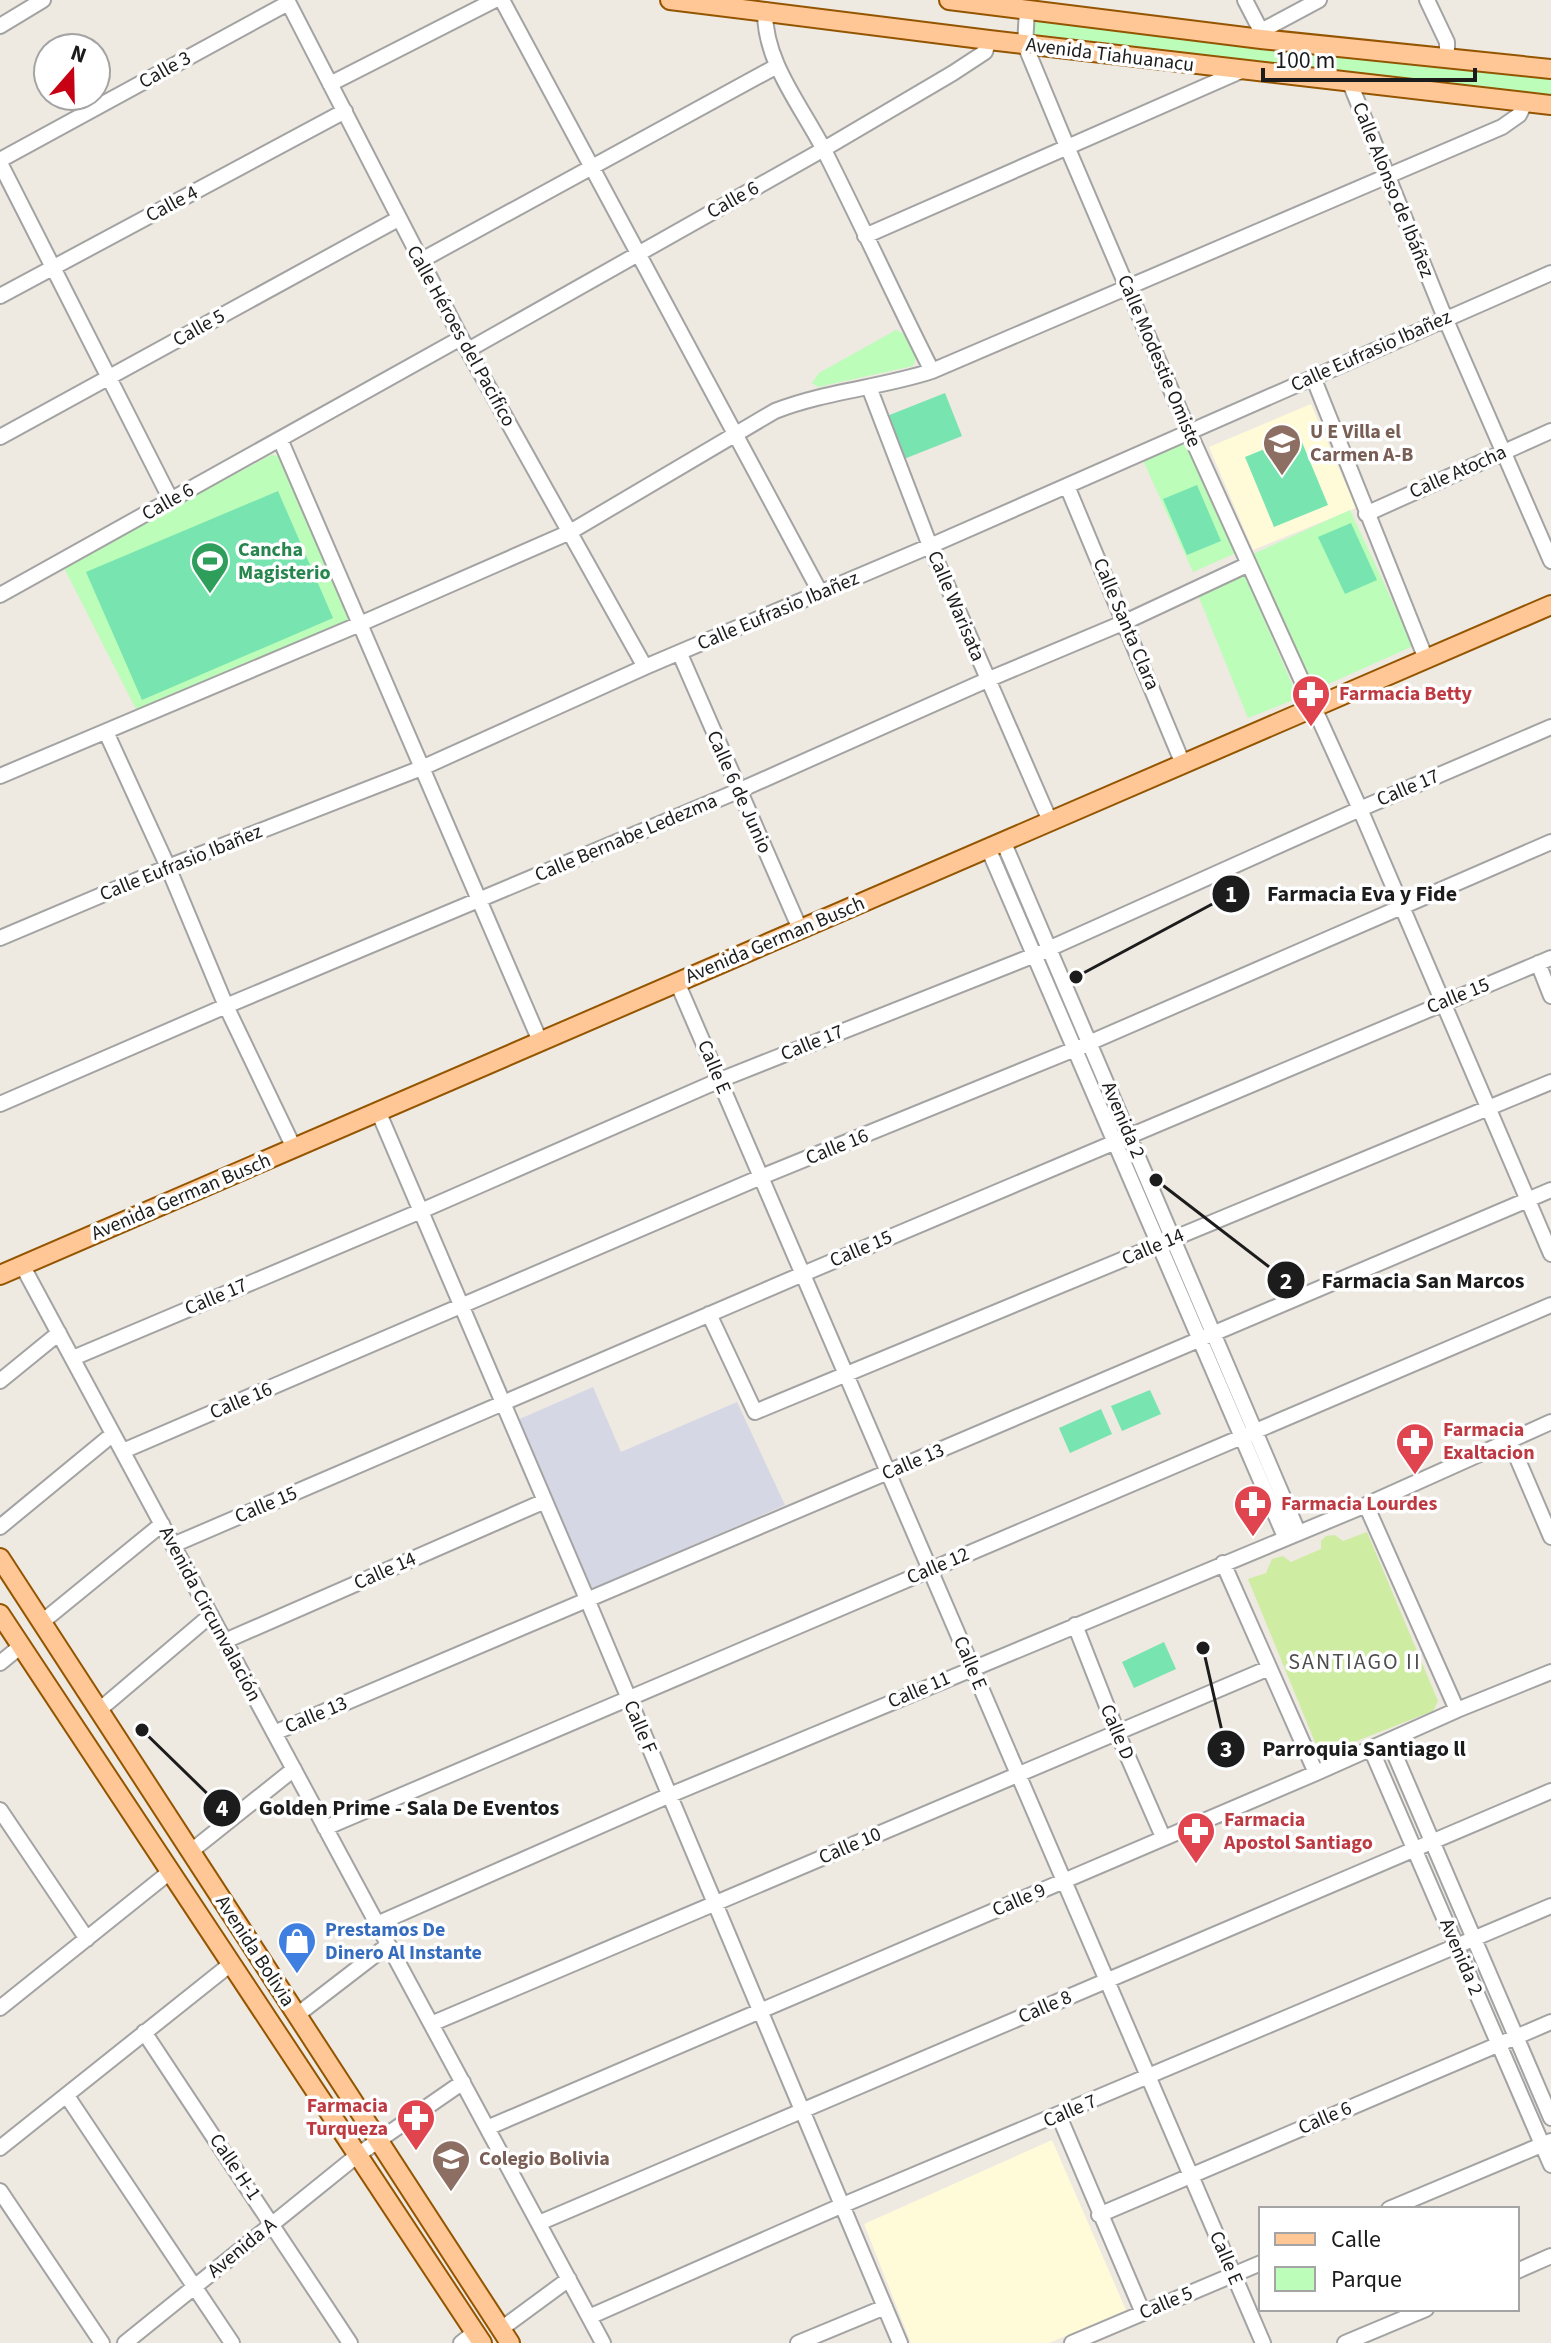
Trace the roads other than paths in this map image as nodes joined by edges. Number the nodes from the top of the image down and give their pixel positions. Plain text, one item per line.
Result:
1 (43, 0) edge
2 (495, 0) edge
3 (502, 0) edge
4 (670, 0) edge
5 (949, 0) edge
6 (1245, 0) edge
7 (1319, 0) edge
8 (1427, 0) edge
9 (287, 2) edge
10 (765, 10) junction
11 (1027, 10) junction
12 (0, 26) edge
13 (1261, 35) junction
14 (989, 40) junction
15 (1025, 45) junction
16 (1447, 58) junction
17 (777, 66) junction
18 (1551, 69) edge
19 (1243, 70) junction
20 (1350, 83) junction
21 (330, 84) junction
22 (1525, 103) junction
23 (1551, 105) edge
24 (345, 111) junction
25 (824, 149) junction
26 (1068, 149) junction
27 (0, 162) edge
28 (593, 168) junction
29 (1387, 177) junction
30 (398, 219) junction
31 (865, 236) junction
32 (638, 253) junction
33 (420, 261) junction
34 (52, 268) junction
35 (1551, 273) edge
36 (1128, 287) junction
37 (0, 296) edge
38 (1445, 318) junction
39 (464, 344) junction
40 (932, 371) junction
41 (110, 377) junction
42 (1313, 377) junction
43 (869, 387) junction
44 (1551, 431) edge
45 (1189, 432) junction
46 (735, 434) junction
47 (0, 437) edge
48 (280, 439) junction
49 (1502, 452) junction
50 (1067, 486) junction
51 (171, 500) junction
52 (1366, 514) junction
53 (570, 532) junction
54 (930, 546) junction
55 (1551, 561) edge
56 (1249, 564) junction
57 (820, 592) junction
58 (0, 595) edge
59 (1551, 605) edge
60 (1125, 622) junction
61 (360, 624) junction
62 (680, 654) junction
63 (1426, 659) junction
64 (645, 667) junction
65 (987, 680) junction
66 (1313, 707) junction
67 (1551, 727) edge
68 (106, 732) junction
69 (0, 759) edge
70 (1183, 764) junction
71 (424, 767) junction
72 (4, 774) edge
73 (738, 791) junction
74 (1360, 809) junction
75 (1050, 821) junction
76 (1551, 842) edge
77 (996, 845) junction
78 (168, 867) junction
79 (481, 901) junction
80 (1401, 906) junction
81 (800, 929) junction
82 (0, 938) edge
83 (1049, 948) junction
84 (1035, 955) junction
85 (1544, 960) edge
86 (677, 982) junction
87 (1551, 996) edge
88 (1443, 1002) junction
89 (226, 1006) junction
90 (540, 1041) junction
91 (1090, 1043) junction
92 (1075, 1049) junction
93 (720, 1080) junction
94 (1551, 1082) edge
95 (0, 1104) edge
96 (1490, 1107) junction
97 (378, 1111) junction
98 (1122, 1138) junction
99 (294, 1148) junction
100 (761, 1177) junction
101 (1551, 1190) edge
102 (1528, 1199) junction
103 (421, 1211) junction
104 (1167, 1241) junction
105 (1551, 1254) edge
106 (22, 1265) junction
107 (803, 1274) junction
108 (0, 1275) edge
109 (1551, 1305) edge
110 (461, 1308) junction
111 (709, 1314) junction
112 (59, 1333) junction
113 (1208, 1337) junction
114 (73, 1358) junction
115 (846, 1374) junction
116 (0, 1381) edge
117 (503, 1401) junction
118 (1551, 1422) edge
119 (1255, 1431) junction
120 (113, 1434) junction
121 (1241, 1437) junction
122 (1509, 1439) junction
123 (123, 1451) junction
124 (888, 1472) junction
125 (545, 1501) junction
126 (1366, 1505) junction
127 (162, 1524) junction
128 (0, 1527) edge
129 (1292, 1534) junction
130 (1551, 1537) edge
131 (173, 1545) junction
132 (0, 1558) edge
133 (1223, 1563) junction
134 (930, 1569) junction
135 (587, 1599) junction
136 (0, 1614) edge
137 (211, 1615) junction
138 (42, 1622) junction
139 (1075, 1625) junction
140 (225, 1641) junction
141 (21, 1646) junction
142 (0, 1663) edge
143 (973, 1668) junction
144 (1269, 1668) junction
145 (1551, 1672) edge
146 (627, 1698) junction
147 (1457, 1710) junction
148 (98, 1711) junction
149 (1117, 1732) junction
150 (274, 1733) junction
151 (1389, 1741) junction
152 (1371, 1749) junction
153 (294, 1769) junction
154 (1316, 1773) junction
155 (1018, 1774) junction
156 (1551, 1791) edge
157 (670, 1795) junction
158 (0, 1810) edge
159 (325, 1828) junction
160 (1163, 1837) junction
161 (1431, 1842) junction
162 (1414, 1849) junction
163 (190, 1852) junction
164 (171, 1871) junction
165 (1064, 1881) junction
166 (715, 1903) junction
167 (1551, 1906) edge
168 (377, 1924) junction
169 (87, 1939) junction
170 (1474, 1940) junction
171 (388, 1945) junction
172 (1457, 1947) junction
173 (232, 1963) junction
174 (1107, 1980) junction
175 (0, 1988) edge
176 (5, 2005) edge
177 (760, 2011) junction
178 (297, 2015) junction
179 (1551, 2022) edge
180 (431, 2024) junction
181 (144, 2032) junction
182 (1517, 2036) junction
183 (1499, 2044) junction
184 (1149, 2077) junction
185 (463, 2082) junction
186 (67, 2096) junction
187 (803, 2110) junction
188 (1059, 2116) junction
189 (1551, 2118) edge
190 (487, 2128) junction
191 (379, 2141) junction
192 (1547, 2143) edge
193 (0, 2148) edge
194 (359, 2154) junction
195 (1551, 2165) edge
196 (1191, 2176) junction
197 (0, 2191) edge
198 (843, 2205) junction
199 (1394, 2207) edge
200 (1099, 2215) junction
201 (273, 2223) junction
202 (539, 2223) junction
203 (1551, 2256) edge
204 (1259, 2264) edge
205 (1519, 2270) edge
206 (1234, 2275) junction
207 (569, 2279) junction
208 (195, 2287) junction
209 (885, 2307) junction
210 (1421, 2311) edge
211 (1143, 2313) junction
212 (589, 2317) junction
213 (506, 2336) edge
214 (473, 2339) edge
215 (102, 2343) edge
216 (125, 2343) edge
217 (232, 2343) edge
218 (350, 2343) edge
219 (603, 2343) edge
220 (798, 2343) edge
221 (900, 2343) edge
222 (1072, 2343) edge
223 (1263, 2343) edge
224 (1345, 2343) edge

1 - 12 street
2 - 21 street
3 - 28 street
4 - 10 main road, Avenida Tiahuanacu
5 - 11 main road, Avenida Tiahuanacu
6 - 13 street
7 - 13 street
8 - 16 street
9 - 21 street, Calle Héroes del Pacifico
9 - 27 street, Calle 3
10 - 14 main road, Avenida Tiahuanacu
10 - 17 street
11 - 13 main road, Avenida Tiahuanacu
11 - 15 street, Calle Modestie Omiste
13 - 16 main road, Avenida Tiahuanacu
14 - 15 main road, Avenida Tiahuanacu
14 - 25 street, Calle 6
15 - 19 main road, Avenida Tiahuanacu
15 - 26 street, Calle Modestie Omiste
16 - 18 main road, Avenida Tiahuanacu
17 - 25 street
17 - 28 street
19 - 20 main road, Avenida Tiahuanacu
19 - 26 street
20 - 22 main road, Avenida Tiahuanacu
20 - 29 street, Calle Alonso de Ibáñez
21 - 24 street, Calle Héroes del Pacifico
22 - 23 main road, Avenida Tiahuanacu
22 - 29 street
24 - 30 street, Calle Héroes del Pacifico
24 - 34 street, Calle 4
25 - 31 street
25 - 32 street, Calle 6
26 - 31 street
26 - 36 street, Calle Modestie Omiste
27 - 34 street
28 - 32 street
28 - 33 street
29 - 36 street
29 - 38 street, Calle Alonso de Ibáñez
30 - 33 street, Calle Héroes del Pacifico
30 - 41 street, Calle 5
31 - 40 street
32 - 39 street, Calle 6
32 - 46 street
33 - 39 street, Calle Héroes del Pacifico
34 - 37 street, Calle 4
34 - 41 street
35 - 38 street, Calle Eufrasio Ibañez
36 - 40 street
36 - 45 street, Calle Modestie Omiste
38 - 42 street, Calle Eufrasio Ibañez
38 - 49 street, Calle Alonso de Ibáñez
39 - 48 street, Calle 6
39 - 53 street, Calle Héroes del Pacifico
40 - 43 street
41 - 47 street, Calle 5
41 - 51 street
42 - 45 street, Calle Eufrasio Ibañez
42 - 52 street
43 - 46 street
43 - 54 street, Calle Warisata
44 - 49 street, Calle Atocha
45 - 50 street, Calle Eufrasio Ibañez
45 - 56 street, Calle Modestie Omiste
46 - 53 street
46 - 57 street
48 - 51 street, Calle 6
48 - 61 street
49 - 52 street, Calle Atocha
49 - 55 street, Calle Alonso de Ibáñez
50 - 54 street, Calle Eufrasio Ibañez
50 - 60 street, Calle Santa Clara
51 - 58 street, Calle 6
52 - 63 street
53 - 61 street
53 - 64 street, Calle Héroes del Pacifico
54 - 57 street, Calle Eufrasio Ibañez
54 - 65 street, Calle Warisata
56 - 60 street, Calle Bernabe Ledezma
56 - 66 street, Calle Modestie Omiste
57 - 62 street, Calle Eufrasio Ibañez
59 - 63 main road, Avenida German Busch
60 - 65 street, Calle Bernabe Ledezma
60 - 70 street, Calle Santa Clara
61 - 68 street
61 - 71 street
62 - 64 street, Calle Eufrasio Ibañez
62 - 73 street, Calle 6 de Junio
63 - 66 main road, Avenida German Busch
64 - 71 street, Calle Eufrasio Ibañez
65 - 73 street, Calle Bernabe Ledezma
65 - 75 street, Calle Warisata
66 - 70 main road, Avenida German Busch
66 - 74 street, Calle Modestie Omiste
67 - 74 street, Calle 17
68 - 72 street
68 - 78 street
69 - 72 street
70 - 75 main road, Avenida German Busch
71 - 78 street, Calle Eufrasio Ibañez
71 - 79 street
73 - 79 street, Calle Bernabe Ledezma
73 - 81 street, Calle 6 de Junio
74 - 80 street, Calle Modestie Omiste
74 - 83 street, Calle 17
75 - 77 main road, Avenida German Busch
76 - 80 street, Calle 16
77 - 81 main road, Avenida German Busch
77 - 83 street, Avenida 2
77 - 84 street, Avenida 2
78 - 82 street, Calle Eufrasio Ibañez
78 - 89 street
79 - 89 street, Calle Bernabe Ledezma
79 - 90 street
80 - 88 street, Calle Modestie Omiste
80 - 91 street, Calle 16
81 - 86 main road, Avenida German Busch
83 - 84 street, Calle 17
83 - 91 street, Avenida 2
84 - 92 street, Avenida 2
84 - 93 street, Calle 17
85 - 87 street
85 - 88 street, Calle 15
86 - 90 main road, Avenida German Busch
86 - 93 street, Calle E
88 - 96 street, Calle Modestie Omiste
88 - 98 street, Calle 15
89 - 95 street, Calle Bernabe Ledezma
89 - 99 street
90 - 97 main road, Avenida German Busch
91 - 92 street, Calle 16
91 - 98 street, Avenida 2
92 - 98 street, Avenida 2
92 - 100 street, Calle 16
93 - 100 street, Calle E
93 - 103 street, Calle 17
94 - 96 street, Calle 14
96 - 102 street, Calle Modestie Omiste
96 - 104 street, Calle 14
97 - 99 main road, Avenida German Busch
97 - 103 street, Calle F
98 - 104 street, Avenida 2
98 - 107 street, Calle 15
99 - 106 main road, Avenida German Busch
100 - 107 street, Calle E
100 - 110 street, Calle 16
101 - 102 street, Calle 13
102 - 105 street, Calle Modestie Omiste
102 - 113 street, Calle 13
103 - 110 street, Calle F
103 - 114 street, Calle 17
104 - 113 street, Avenida 2
104 - 115 street, Calle 14
106 - 108 main road, Avenida German Busch
106 - 112 street, Avenida Circunvalación
107 - 111 street, Calle 15
107 - 115 street, Calle E
109 - 119 street, Calle 12
110 - 117 street, Calle F
110 - 123 street, Calle 16
111 - 115 street, Calle 14
111 - 117 street, Calle 15
112 - 114 street, Avenida Circunvalación
112 - 116 street
113 - 119 street, Avenida 2
113 - 121 street, Avenida 2
113 - 124 street, Calle 13
114 - 120 street, Avenida Circunvalación
115 - 124 street, Calle E
117 - 125 street, Calle F
117 - 131 street, Calle 15
118 - 122 street, Calle 11
119 - 121 street, Calle 12
119 - 129 street, Avenida 2
120 - 123 street, Avenida Circunvalación
120 - 128 street
121 - 129 street, Avenida 2
121 - 134 street, Calle 12
122 - 126 street, Calle 11
122 - 130 street
123 - 127 street, Avenida Circunvalación
124 - 134 street, Calle E
124 - 135 street, Calle 13
125 - 135 street, Calle F
125 - 140 street, Calle 14
126 - 129 street, Calle 11
126 - 147 street
127 - 131 street, Avenida Circunvalación
127 - 138 street
129 - 133 street, Calle 11
131 - 137 street, Avenida Circunvalación
132 - 138 main road, Avenida Bolivia
133 - 139 street, Calle 11
133 - 144 street
134 - 143 street, Calle E
134 - 146 street, Calle 12
135 - 146 street, Calle F
135 - 150 street, Calle 13
136 - 141 main road, Avenida Bolivia
137 - 140 street, Avenida Circunvalación
137 - 148 street
138 - 148 main road, Avenida Bolivia
139 - 143 street, Calle 11
139 - 149 street, Calle D
140 - 150 street, Avenida Circunvalación
141 - 142 street
141 - 164 main road, Avenida Bolivia
143 - 155 street, Calle E
143 - 157 street, Calle 11
144 - 149 street, Calle 10
144 - 154 street
145 - 147 street, Calle 9
146 - 157 street, Calle F
146 - 159 street, Calle 12
147 - 151 street, Calle 9
148 - 163 main road, Avenida Bolivia
149 - 155 street, Calle 10
149 - 160 street, Calle D
150 - 153 street, Avenida Circunvalación
151 - 152 street, Calle 9
151 - 161 street, Avenida 2
152 - 154 street, Calle 9
152 - 162 street, Avenida 2
153 - 159 street, Avenida Circunvalación
153 - 163 street
154 - 160 street, Calle 9
155 - 165 street, Calle E
155 - 166 street, Calle 10
156 - 161 street, Calle 8
157 - 166 street, Calle F
157 - 168 street, Calle 11
158 - 169 street
159 - 168 street, Avenida Circunvalación
160 - 165 street, Calle 9
161 - 162 street, Calle 8
161 - 170 street, Avenida 2
162 - 172 street, Avenida 2
162 - 174 street, Calle 8
163 - 178 main road, Avenida Bolivia
164 - 169 street
164 - 173 main road, Avenida Bolivia
165 - 174 street, Calle E
165 - 177 street, Calle 9
166 - 177 street, Calle F
166 - 180 street, Calle 10
167 - 170 street, Calle 7
168 - 171 street, Avenida Circunvalación
169 - 176 street
170 - 172 street, Calle 7
170 - 182 street, Avenida 2
171 - 178 street
171 - 180 street, Avenida Circunvalación
172 - 183 street, Avenida 2
172 - 184 street, Calle 7
173 - 181 street
173 - 194 main road, Avenida Bolivia
174 - 184 street, Calle E
174 - 187 street, Calle 8
175 - 176 street
177 - 187 street, Calle F
177 - 190 street, Calle 9
178 - 191 main road, Avenida Bolivia
179 - 182 street, Calle 6
180 - 185 street, Avenida Circunvalación
181 - 186 street
181 - 201 street, Calle H-1
182 - 183 street, Calle 6
182 - 189 street, Avenida 2
183 - 192 street, Avenida 2
183 - 196 street, Calle 6
184 - 188 street, Calle 7
184 - 196 street, Calle E
185 - 190 street, Avenida Circunvalación
185 - 191 street, Avenida A
186 - 193 street
186 - 208 street
187 - 198 street, Calle F
187 - 202 street, Calle 8
188 - 198 street, Calle 7
188 - 200 street
190 - 202 street, Avenida Circunvalación
191 - 194 street, Avenida A
191 - 213 main road, Avenida Bolivia
192 - 195 street, Avenida 2
192 - 199 street
194 - 201 street, Avenida A
194 - 214 main road, Avenida Bolivia
196 - 200 street, Calle 6
196 - 206 street, Calle E
197 - 215 street
198 - 209 street, Calle F
198 - 212 street, Calle 7
200 - 211 street
201 - 208 street, Avenida A
201 - 218 street, Calle H-1
202 - 207 street, Avenida Circunvalación
203 - 205 street
204 - 206 street, Calle 5
206 - 211 street, Calle 5
206 - 223 street, Calle E
207 - 212 street, Avenida Circunvalación
207 - 213 street
208 - 216 street, Avenida A
208 - 217 street
209 - 220 street
209 - 221 street, Calle F
210 - 224 street
211 - 222 street, Calle 5
212 - 219 street, Avenida Circunvalación

